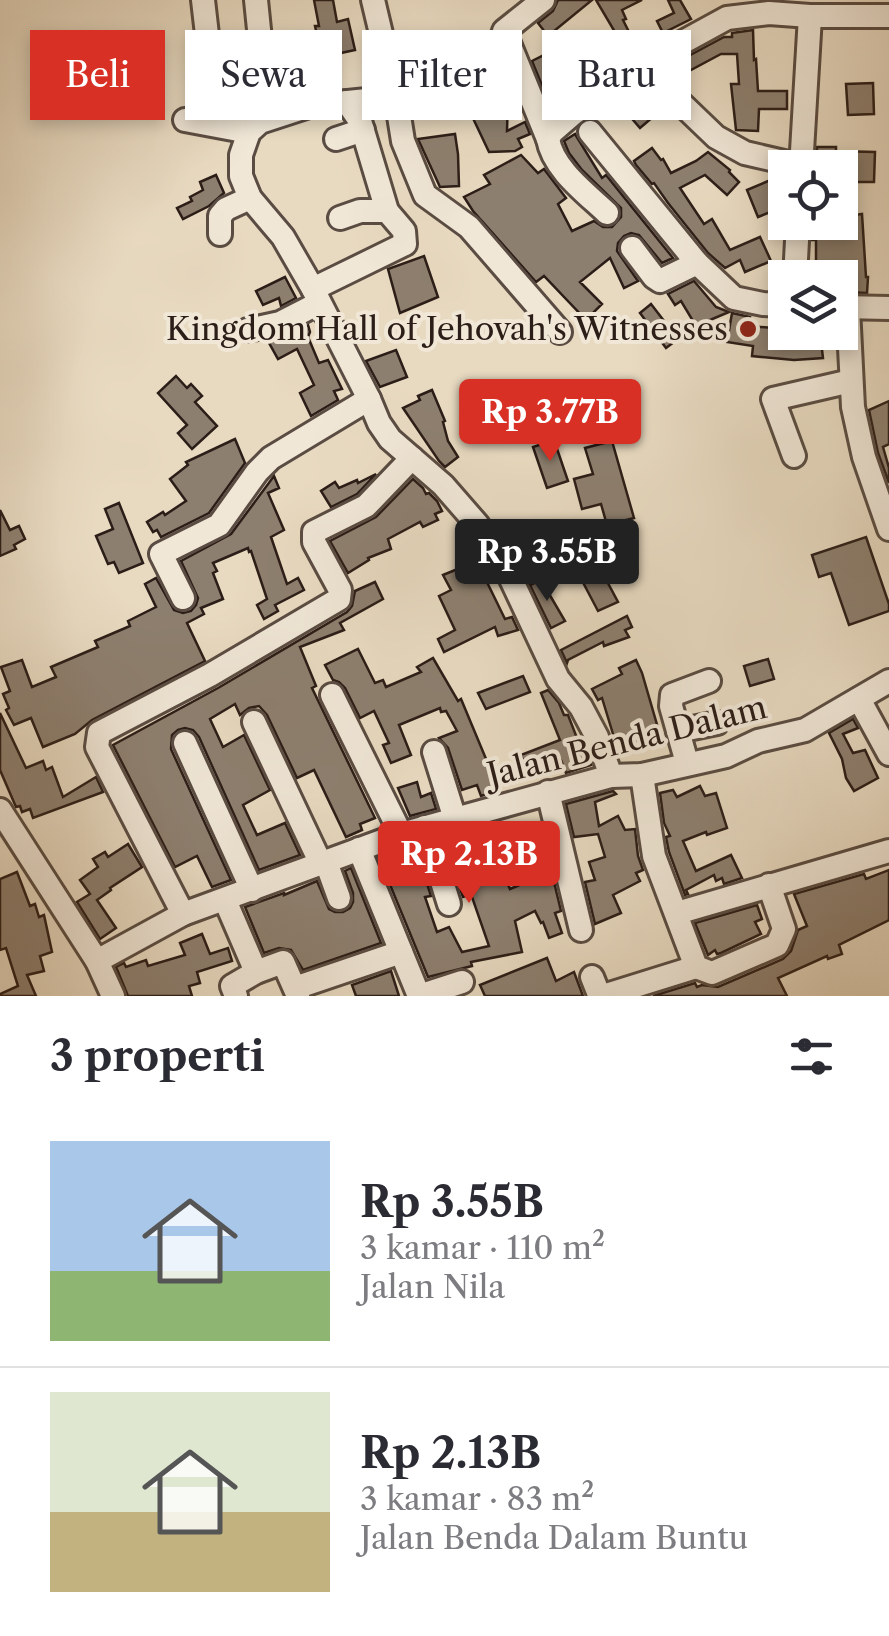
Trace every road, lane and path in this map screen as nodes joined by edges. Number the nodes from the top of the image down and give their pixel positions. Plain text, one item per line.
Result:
1 (203, 0) edge
2 (256, 0) edge
3 (373, 0) edge
4 (544, 0) edge
5 (779, 7) edge
6 (810, 16) junction
7 (889, 16) edge
8 (206, 30) edge
9 (259, 30) edge
10 (380, 30) edge
11 (691, 37) edge
12 (362, 100) edge
13 (347, 102) junction
14 (691, 113) edge
15 (185, 120) dead end
16 (400, 120) edge
17 (566, 120) edge
18 (363, 130) junction
19 (249, 132) junction
20 (590, 132) dead end
21 (336, 139) dead end
22 (548, 139) junction
23 (802, 150) edge
24 (768, 158) edge
25 (250, 198) junction
26 (388, 210) junction
27 (608, 213) dead end
28 (340, 218) dead end
29 (220, 234) dead end
30 (632, 248) dead end
31 (696, 264) junction
32 (316, 296) junction
33 (768, 304) edge
34 (858, 308) edge
35 (889, 308) edge
36 (248, 330) dead end
37 (560, 332) dead end
38 (848, 350) edge
39 (851, 381) junction
40 (369, 398) junction
41 (794, 456) dead end
42 (412, 458) junction
43 (889, 530) edge
44 (183, 598) dead end
45 (710, 681) dead end
46 (889, 681) edge
47 (332, 695) dead end
48 (860, 698) junction
49 (254, 722) dead end
50 (717, 723) dead end
51 (678, 731) junction
52 (186, 743) dead end
53 (434, 752) dead end
54 (889, 754) edge
55 (688, 763) junction
56 (642, 774) junction
57 (611, 776) junction
58 (548, 792) junction
59 (0, 810) edge
60 (455, 819) junction
61 (425, 827) junction
62 (401, 834) junction
63 (358, 849) junction
64 (889, 851) edge
65 (324, 863) junction
66 (769, 885) junction
67 (252, 890) junction
68 (339, 898) dead end
69 (226, 900) junction
70 (450, 904) dead end
71 (677, 913) junction
72 (183, 914) junction
73 (581, 930) dead end
74 (401, 952) junction
75 (97, 960) junction
76 (696, 967) junction
77 (256, 972) junction
78 (462, 982) dead end
79 (604, 991) edge
80 (296, 992) edge
81 (113, 996) edge
82 (236, 996) edge
83 (419, 996) edge

1 - 8 street
2 - 9 street
3 - 10 street
4 - 22 street
5 - 6 street
5 - 11 street
6 - 7 street
6 - 23 street
12 - 13 street
13 - 18 street
13 - 19 street
14 - 24 street
15 - 19 street
16 - 37 street
17 - 22 street
18 - 21 street
18 - 26 street
19 - 25 street
20 - 31 street
22 - 27 street
25 - 29 street
25 - 32 street
26 - 28 street
26 - 32 street
30 - 31 street
31 - 33 street
32 - 36 street
32 - 40 street
34 - 35 street
38 - 39 street
39 - 41 street
39 - 43 street
40 - 42 street
40 - 44 street
42 - 57 street
42 - 72 street
45 - 51 street
46 - 48 street, Jalan Benda Dalam
47 - 62 street
48 - 54 street
48 - 55 street, Jalan Benda Dalam
49 - 65 street
50 - 51 street
51 - 55 street
52 - 67 street
53 - 60 street
55 - 56 street, Jalan Benda Dalam
56 - 57 street, Jalan Benda Dalam
56 - 71 street
57 - 58 street, Jalan Benda Dalam
58 - 60 street, Jalan Benda Dalam
58 - 73 street
59 - 75 street
60 - 61 street, Jalan Benda Dalam
61 - 62 street, Jalan Benda Dalam
61 - 70 street
62 - 63 street, Jalan Benda Dalam
63 - 65 street, Jalan Benda Dalam
63 - 74 street
64 - 66 street
65 - 67 street, Jalan Benda Dalam
65 - 68 street
66 - 71 street
66 - 76 street
67 - 69 street, Jalan Benda Dalam
69 - 72 street, Jalan Benda Dalam
69 - 77 street
71 - 76 street
72 - 75 street, Jalan Benda Dalam
74 - 80 street
74 - 83 street
75 - 81 street
76 - 79 street
77 - 80 street
77 - 82 street
78 - 83 street

